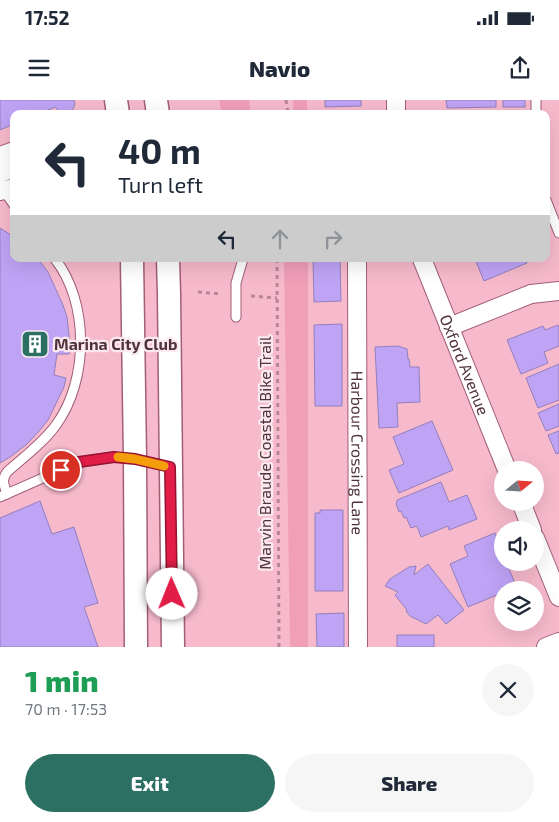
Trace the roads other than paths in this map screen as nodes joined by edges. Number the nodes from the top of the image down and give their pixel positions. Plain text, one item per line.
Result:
1 (550, 210) edge
2 (559, 234) edge
3 (57, 262) edge
4 (132, 262) edge
5 (168, 262) edge
6 (242, 262) edge
7 (357, 262) edge
8 (423, 262) edge
9 (559, 291) edge
10 (236, 316) dead end
11 (449, 326) junction
12 (135, 459) junction
13 (503, 461) edge
14 (170, 467) junction
15 (4, 495) edge
16 (544, 560) edge
17 (559, 597) edge
18 (559, 642) edge
19 (136, 647) edge
20 (173, 647) edge
21 (358, 647) edge
22 (546, 647) edge

1 - 2 lane
3 - 15 lane
4 - 12 street
5 - 14 street
6 - 10 lane
7 - 21 street, Harbour Crossing Lane
8 - 11 street, Oxford Avenue
9 - 11 street
11 - 13 street, Oxford Avenue
12 - 14 lane
12 - 15 lane
12 - 19 street
14 - 20 street
16 - 17 street
18 - 22 street

